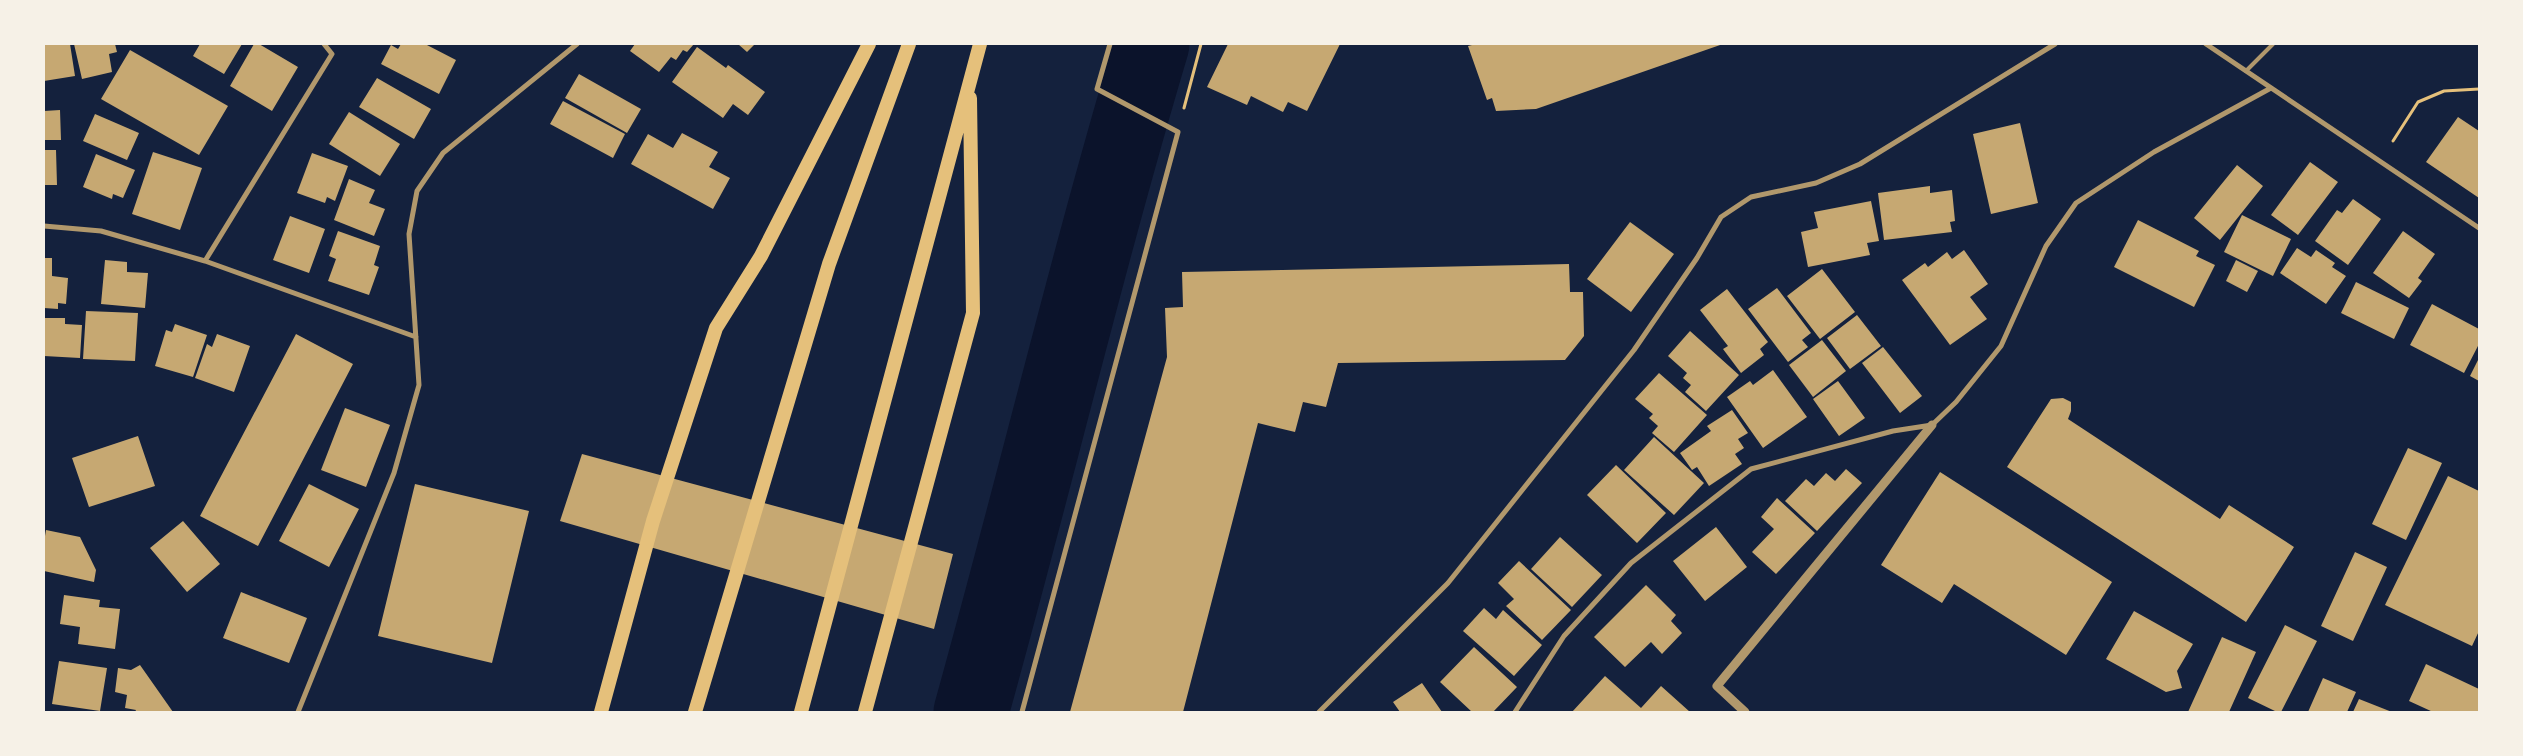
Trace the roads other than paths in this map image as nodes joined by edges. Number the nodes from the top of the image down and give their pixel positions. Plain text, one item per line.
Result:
1 (324, 44) edge
2 (577, 44) edge
3 (869, 44) edge
4 (909, 44) edge
5 (980, 44) edge
6 (1110, 44) edge
7 (2055, 44) edge
8 (2206, 44) edge
9 (2273, 44) edge
10 (2246, 70) junction
11 (970, 83) junction
12 (2271, 88) junction
13 (44, 226) edge
14 (2479, 228) edge
15 (205, 261) junction
16 (416, 337) junction
17 (1932, 425) junction
18 (298, 712) edge
19 (601, 712) edge
20 (695, 712) edge
21 (801, 712) edge
22 (865, 712) edge
23 (1022, 712) edge
24 (1319, 712) edge
25 (1515, 712) edge
26 (1746, 712) edge

1 - 15 street
2 - 16 street
3 - 19 highway
4 - 20 highway
5 - 11 highway
6 - 23 street
7 - 24 street
8 - 10 street
9 - 10 lane
10 - 12 street
11 - 21 highway
11 - 22 highway
12 - 14 street
12 - 17 street
13 - 15 street
15 - 16 street
16 - 18 street
17 - 25 street
17 - 26 street

